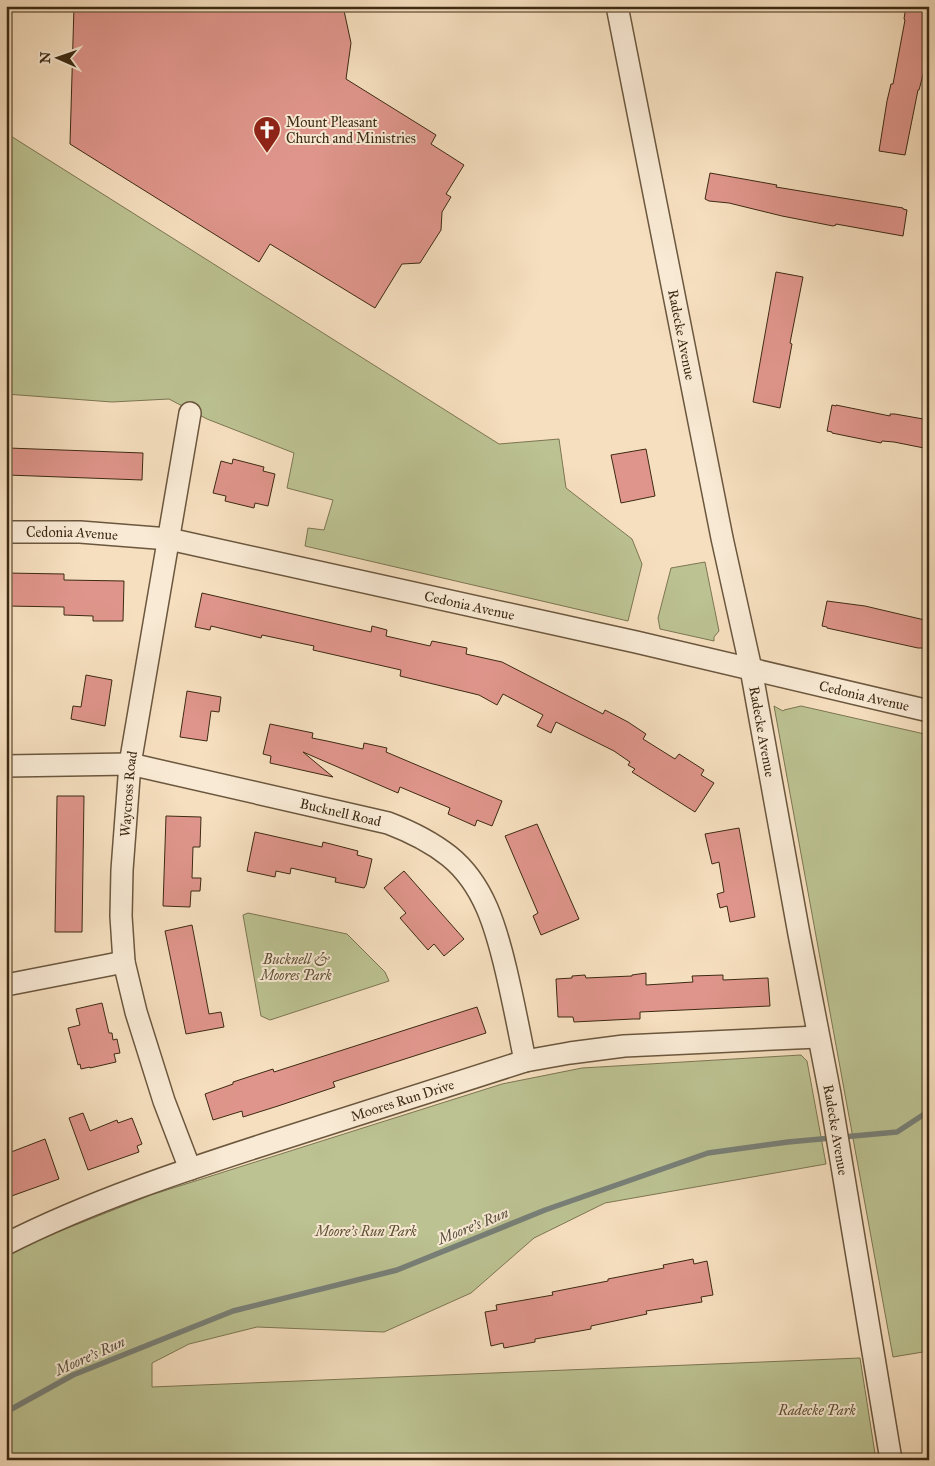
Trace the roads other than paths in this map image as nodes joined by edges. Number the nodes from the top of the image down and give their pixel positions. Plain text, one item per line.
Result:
1 (617, 6) edge
2 (190, 414) dead end
3 (6, 532) edge
4 (169, 539) junction
5 (751, 669) junction
6 (929, 711) edge
7 (130, 764) junction
8 (6, 766) edge
9 (124, 962) junction
10 (6, 985) edge
11 (818, 1037) junction
12 (524, 1061) junction
13 (190, 1169) junction
14 (6, 1244) edge
15 (891, 1460) edge

1 - 5 street, Radecke Avenue
2 - 4 street, Waycross Road
3 - 4 street, Cedonia Avenue
4 - 5 street, Cedonia Avenue
4 - 7 street, Waycross Road
5 - 6 street, Cedonia Avenue
5 - 11 street, Radecke Avenue
7 - 8 street, Bucknell Road
7 - 9 street, Waycross Road
7 - 12 street, Bucknell Road
9 - 10 street
9 - 13 street, Waycross Road
11 - 12 street, Moores Run Drive
11 - 15 street, Radecke Avenue
12 - 13 street, Moores Run Drive
13 - 14 street, Moores Run Drive

